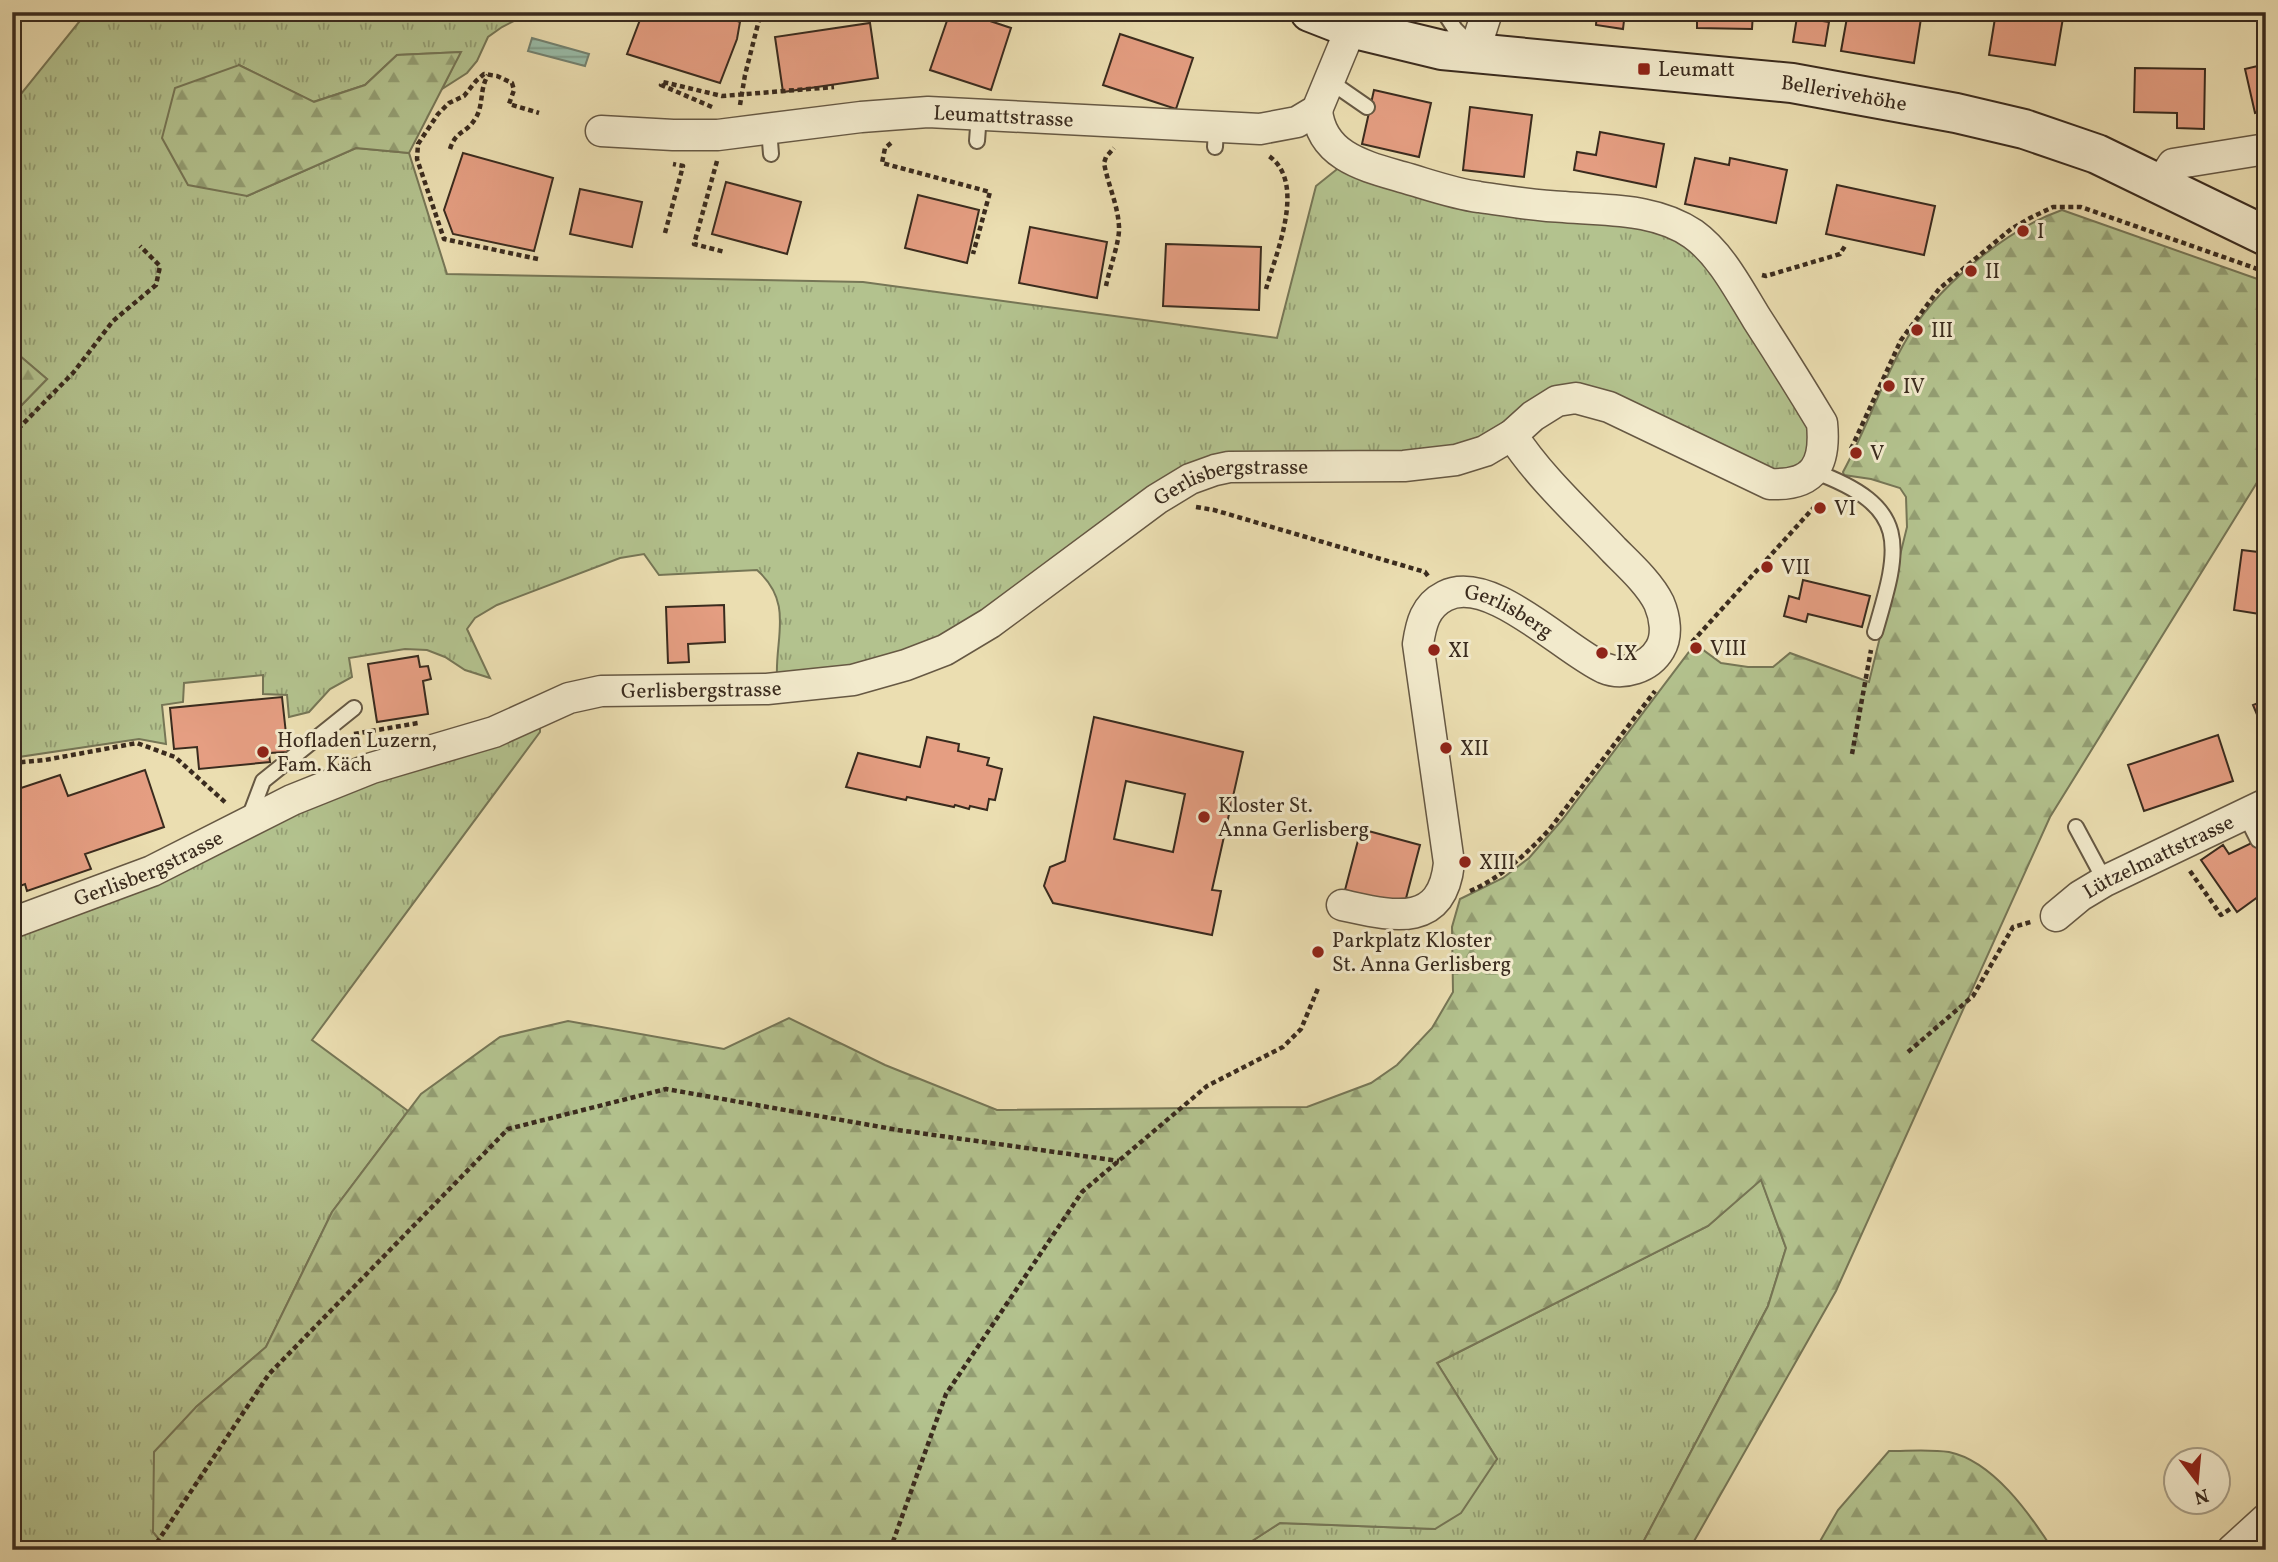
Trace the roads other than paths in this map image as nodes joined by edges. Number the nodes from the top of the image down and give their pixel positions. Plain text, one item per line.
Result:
1 (1310, 12) edge
2 (1444, 12) edge
3 (1487, 12) edge
4 (1351, 28) junction
5 (1480, 55) junction
6 (1323, 97) junction
7 (1367, 107) dead end
8 (601, 131) dead end
9 (2266, 149) edge
10 (2160, 184) junction
11 (2266, 236) edge
12 (1512, 435) junction
13 (1813, 471) junction
14 (1875, 632) road end
15 (354, 708) dead end
16 (2256, 820) edge
17 (248, 822) junction
18 (2076, 827) dead end
19 (2105, 881) junction
20 (1342, 905) dead end
21 (2056, 916) road end
22 (12, 923) edge
23 (2266, 1519) edge
24 (2232, 1550) edge

1 - 4 main road, Bellerivehöhe
2 - 5 lane
3 - 5 street
4 - 5 main road, Bellerivehöhe
4 - 6 street
5 - 10 main road, Bellerivehöhe
6 - 7 lane
6 - 8 street, Leumattstrasse
6 - 13 street
9 - 10 street
10 - 11 main road, Bellerivehöhe
12 - 13 street, Gerlisbergstrasse
12 - 17 street, Gerlisbergstrasse
12 - 20 street, Gerlisberg
13 - 14 lane
15 - 17 lane
16 - 19 street, Lützelmattstrasse
17 - 22 street, Gerlisbergstrasse
18 - 19 lane
19 - 21 street, Lützelmattstrasse
23 - 24 street

